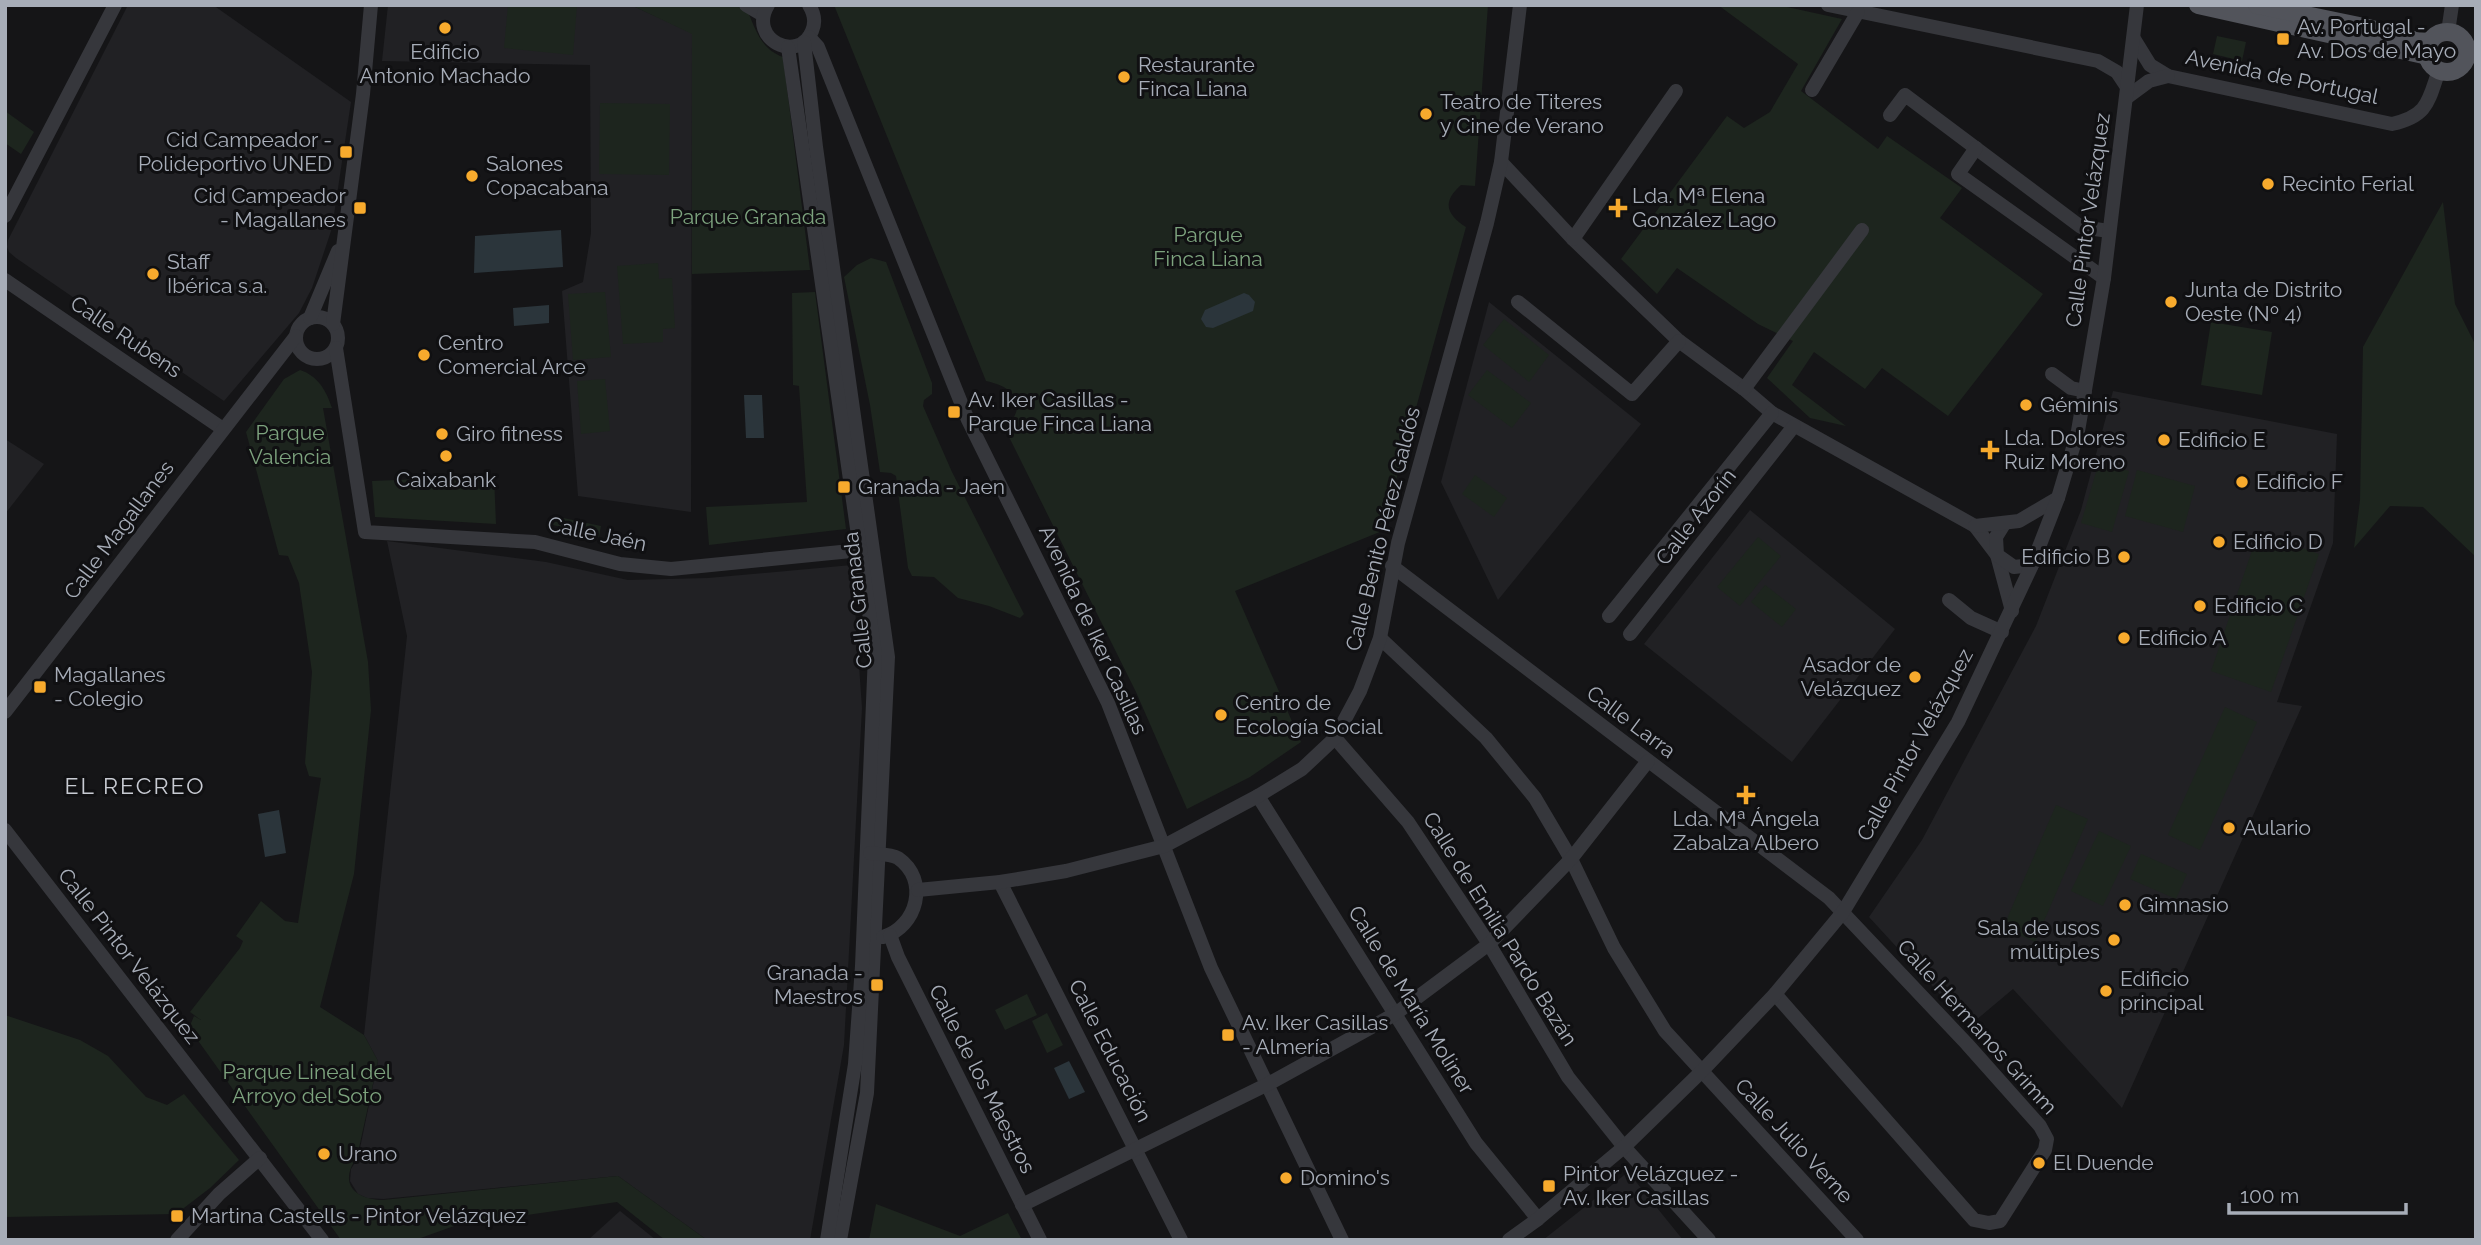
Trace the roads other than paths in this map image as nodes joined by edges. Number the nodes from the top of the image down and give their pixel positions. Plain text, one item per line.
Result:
1 (116, 5) edge
2 (371, 5) edge
3 (746, 5) edge
4 (808, 5) edge
5 (1520, 5) edge
6 (1828, 5) edge
7 (2137, 5) edge
8 (2198, 5) edge
9 (2257, 5) edge
10 (2452, 5) edge
11 (766, 10) edge
12 (1858, 12) junction
13 (2448, 32) junction
14 (2134, 39) junction
15 (807, 40) junction
16 (788, 47) junction
17 (2432, 56) junction
18 (2470, 62) edge
19 (2168, 76) junction
20 (1812, 90) dead end
21 (1676, 91) dead end
22 (2127, 93) junction
23 (1890, 116) dead end
24 (1976, 148) junction
25 (1501, 162) junction
26 (5, 216) edge
27 (1863, 230) dead end
28 (2109, 231) junction
29 (345, 234) junction
30 (1573, 239) junction
31 (2104, 278) junction
32 (5, 279) edge
33 (1518, 302) dead end
34 (310, 318) junction
35 (333, 324) junction
36 (296, 336) junction
37 (1679, 341) junction
38 (336, 348) junction
39 (310, 357) junction
40 (267, 373) junction
41 (2052, 374) dead end
42 (1745, 389) junction
43 (2085, 391) junction
44 (344, 398) junction
45 (1772, 413) junction
46 (1794, 426) junction
47 (223, 429) junction
48 (2058, 498) junction
49 (2011, 522) junction
50 (1975, 526) junction
51 (2043, 538) junction
52 (861, 550) junction
53 (1997, 555) junction
54 (2032, 565) junction
55 (1392, 566) junction
56 (1949, 600) dead end
57 (2011, 611) junction
58 (1609, 616) dead end
59 (2002, 632) junction
60 (1630, 634) dead end
61 (1380, 638) junction
62 (5, 712) edge
63 (1335, 738) junction
64 (1648, 761) junction
65 (1258, 796) junction
66 (5, 830) edge
67 (1164, 846) junction
68 (873, 853) junction
69 (1571, 859) junction
70 (1000, 882) junction
71 (918, 890) junction
72 (1843, 912) junction
73 (890, 935) junction
74 (875, 940) junction
75 (1489, 943) junction
76 (1775, 994) junction
77 (1395, 1014) junction
78 (1702, 1071) junction
79 (1268, 1084) junction
80 (1624, 1147) junction
81 (1135, 1148) junction
82 (260, 1158) junction
83 (1022, 1205) junction
84 (1538, 1219) junction
85 (177, 1240) edge
86 (322, 1240) edge
87 (827, 1240) edge
88 (840, 1240) edge
89 (1040, 1240) edge
90 (1181, 1240) edge
91 (1342, 1240) edge
92 (1509, 1240) edge
93 (1709, 1240) edge
94 (1857, 1240) edge

1 - 26 street
2 - 29 street
3 - 11 street
4 - 15 street, Calle Granada
5 - 25 street, Calle Benito Pérez Galdós
6 - 12 street
7 - 14 street, Calle Pintor Velázquez
8 - 17 main road
9 - 17 main road
10 - 13 street
11 - 16 street
12 - 20 street
12 - 22 street
13 - 17 main road
13 - 18 main road
14 - 19 street
14 - 22 street, Calle Pintor Velázquez
15 - 16 street
15 - 67 street, Avenida de Iker Casillas
15 - 68 street, Calle Granada
16 - 52 street, Calle Granada
17 - 18 main road
17 - 19 street, Avenida de Portugal
19 - 22 street, Calle Pintor Velázquez
21 - 30 street
22 - 28 street, Calle Pintor Velázquez
23 - 24 street
24 - 28 street
24 - 31 street
25 - 30 street
25 - 55 street, Calle Benito Pérez Galdós
27 - 42 street
28 - 31 street, Calle Pintor Velázquez
29 - 34 street
29 - 35 street
30 - 37 street
31 - 43 street, Calle Pintor Velázquez
32 - 47 street, Calle Rubens
33 - 37 street
34 - 35 street
34 - 36 street
35 - 38 street
36 - 39 street
36 - 40 street, Calle Magallanes
37 - 42 street
38 - 39 street
38 - 44 street
39 - 40 street, Calle Magallanes
39 - 44 street
40 - 47 street, Calle Magallanes
41 - 43 street
42 - 45 street
43 - 48 street, Calle Pintor Velázquez
44 - 52 street, Calle Jaén
45 - 46 street
45 - 58 street, Calle Azorín
46 - 50 street
46 - 60 street, Calle Azorín
47 - 62 street, Calle Magallanes
48 - 49 street
48 - 51 street, Calle Pintor Velázquez
49 - 50 street
49 - 51 street
49 - 53 street
50 - 53 street
51 - 54 street, Calle Pintor Velázquez
52 - 68 street, Calle Granada
53 - 54 street
53 - 57 street
54 - 57 street, Calle Pintor Velázquez
55 - 61 street, Calle Benito Pérez Galdós
55 - 64 street, Calle Larra
56 - 59 street
57 - 59 street, Calle Pintor Velázquez
59 - 72 street, Calle Pintor Velázquez
61 - 63 street, Calle Benito Pérez Galdós
61 - 69 street, Calle Julio Verne
63 - 65 street, Calle Benito Pérez Galdós
63 - 75 street, Calle de Emilia Pardo Bazán
64 - 69 street
64 - 72 street, Calle Larra
65 - 67 street, Calle Benito Pérez Galdós
65 - 77 street, Calle de María Moliner
66 - 82 street, Calle Pintor Velázquez
67 - 70 street, Calle Benito Pérez Galdós
67 - 79 street, Avenida de Iker Casillas
68 - 71 street
68 - 74 street, Calle Granada
68 - 87 street, Calle Granada
69 - 75 street
69 - 78 street, Calle Julio Verne
70 - 71 street, Calle Benito Pérez Galdós
70 - 81 street, Calle Educación
71 - 73 street
72 - 76 street, Calle Pintor Velázquez
72 - 76 street, Calle Hermanos Grimm
73 - 74 street
73 - 83 street, Calle de los Maestros
74 - 88 street, Calle Granada
75 - 77 street
75 - 80 street, Calle de Emilia Pardo Bazán
76 - 78 street, Calle Pintor Velázquez
77 - 79 street
77 - 84 street, Calle de María Moliner
78 - 80 street, Calle Pintor Velázquez
78 - 94 street, Calle Julio Verne
79 - 81 street
79 - 91 street, Avenida de Iker Casillas
80 - 84 street, Calle Pintor Velázquez
80 - 93 street, Calle de Emilia Pardo Bazán
81 - 83 street
81 - 90 street, Calle Educación
82 - 85 street
82 - 86 street, Calle Pintor Velázquez
83 - 89 street, Calle de los Maestros
84 - 92 street, Calle Pintor Velázquez

